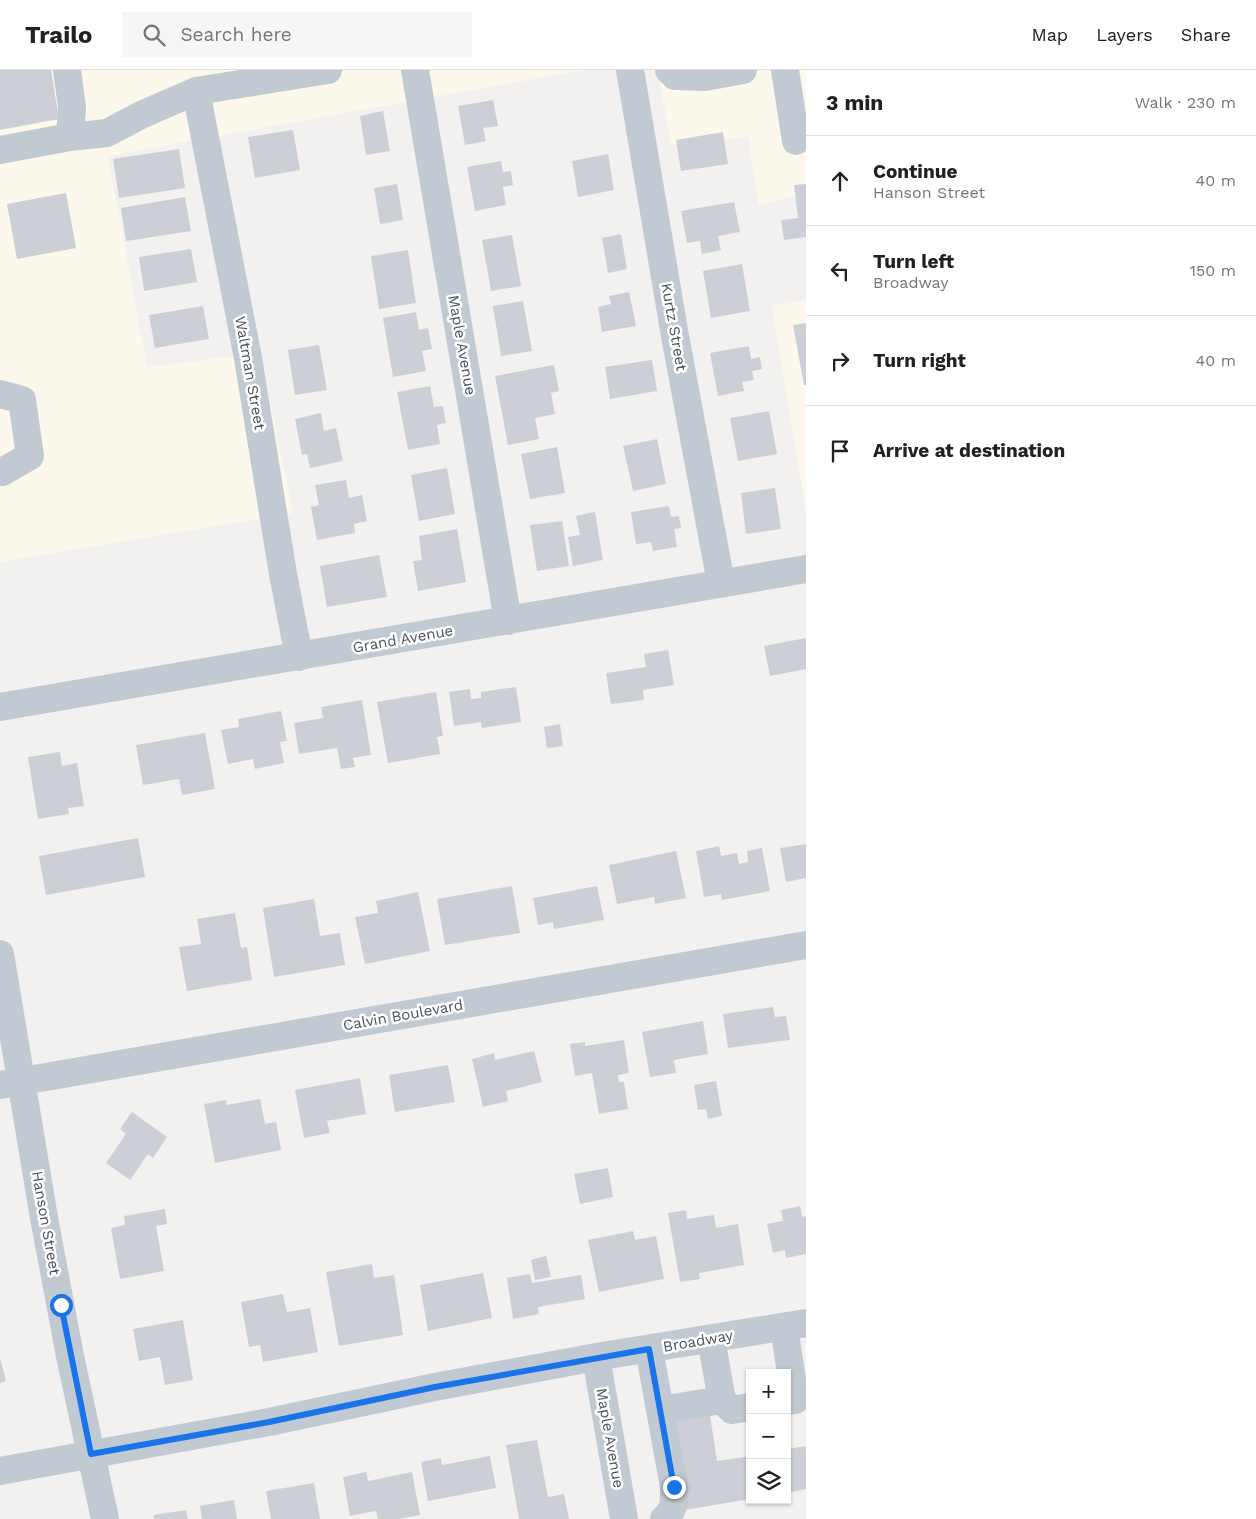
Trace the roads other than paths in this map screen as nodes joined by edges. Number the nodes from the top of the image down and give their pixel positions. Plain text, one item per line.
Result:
1 (67, 70) edge
2 (328, 70) edge
3 (415, 70) edge
4 (630, 70) edge
5 (668, 70) edge
6 (743, 70) edge
7 (785, 70) edge
8 (704, 74) edge
9 (196, 91) junction
10 (70, 137) junction
11 (796, 141) dead end
12 (0, 150) edge
13 (0, 394) edge
14 (0, 468) edge
15 (806, 569) edge
16 (721, 583) junction
17 (508, 620) junction
18 (299, 657) junction
19 (0, 707) edge
20 (806, 945) edge
21 (0, 954) edge
22 (11, 1083) edge
23 (795, 1325) edge
24 (711, 1339) junction
25 (649, 1349) junction
26 (596, 1357) junction
27 (722, 1400) junction
28 (791, 1401) edge
29 (746, 1408) edge
30 (660, 1410) junction
31 (91, 1454) junction
32 (0, 1471) edge
33 (105, 1519) edge
34 (624, 1519) edge
35 (664, 1519) edge

1 - 10 street
2 - 9 street
3 - 17 street, Maple Avenue
4 - 16 street, Kurtz Street
5 - 8 street
6 - 8 street
7 - 11 street
9 - 10 street
9 - 18 street, Waltman Street
10 - 12 street
13 - 14 street
15 - 16 street, Grand Avenue
16 - 17 street, Grand Avenue
17 - 18 street, Grand Avenue
18 - 19 street, Grand Avenue
20 - 22 street, Calvin Boulevard
21 - 22 street, Hanson Street
22 - 31 street, Hanson Street
23 - 24 street, Broadway
23 - 28 street
24 - 25 street, Broadway
24 - 27 street
25 - 26 street, Broadway
25 - 30 street
26 - 31 street, Broadway
26 - 34 street, Maple Avenue
27 - 29 street
27 - 30 street
30 - 35 street
31 - 32 street, Broadway
31 - 33 street, Hanson Street

